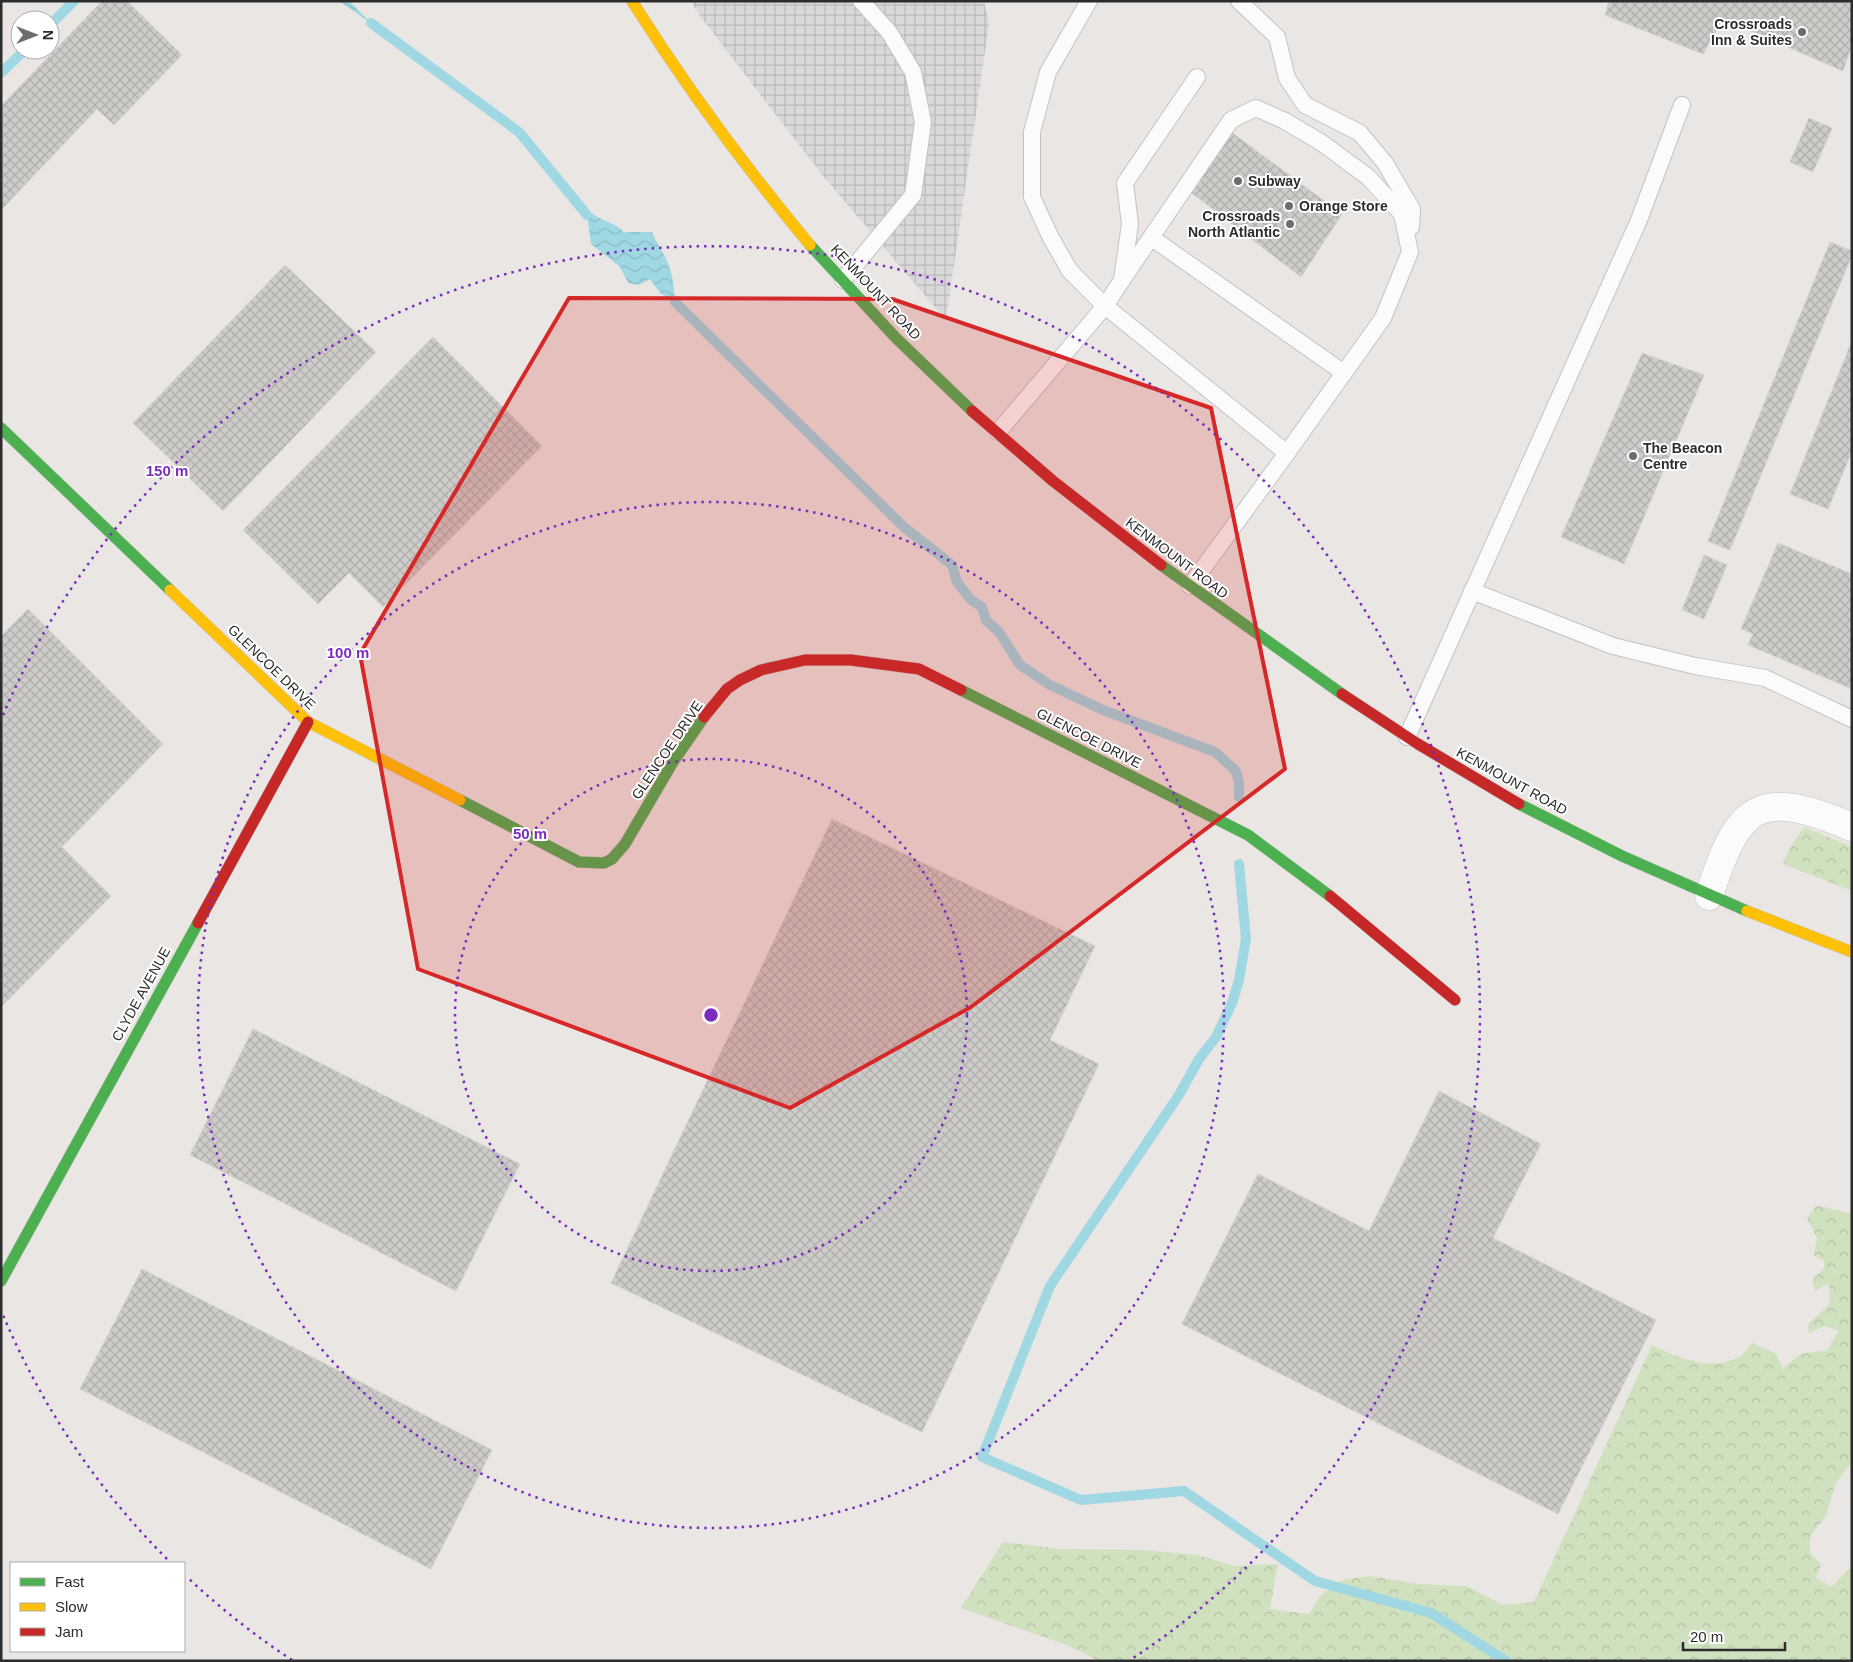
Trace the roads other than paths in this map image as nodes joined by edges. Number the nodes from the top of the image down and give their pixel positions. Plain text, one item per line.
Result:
1 (632, 1) edge
2 (861, 1) edge
3 (1089, 1) edge
4 (1240, 1) edge
5 (1197, 77) dead end
6 (1682, 105) dead end
7 (1152, 238) junction
8 (1410, 252) junction
9 (843, 280) junction
10 (1122, 280) junction
11 (1105, 306) junction
12 (1344, 374) junction
13 (1, 428) edge
14 (998, 432) junction
15 (1287, 453) junction
16 (1190, 586) junction
17 (1472, 591) junction
18 (1852, 719) edge
19 (308, 722) junction
20 (1407, 737) junction
21 (1852, 827) edge
22 (1709, 896) junction
23 (1852, 952) edge
24 (1455, 1000) dead end
25 (1, 1281) edge

1 - 9 street, KENMOUNT ROAD
2 - 9 lane
3 - 11 lane
4 - 8 lane
5 - 10 lane
6 - 17 lane
7 - 8 lane
7 - 10 lane
7 - 12 lane
8 - 12 lane
9 - 14 street, KENMOUNT ROAD
10 - 11 lane
11 - 14 lane
11 - 15 lane
12 - 15 lane
13 - 19 street, GLENCOE DRIVE
14 - 16 street, KENMOUNT ROAD
15 - 16 lane
16 - 20 street, KENMOUNT ROAD
17 - 18 lane
17 - 20 lane
19 - 24 street, GLENCOE DRIVE
19 - 25 street, CLYDE AVENUE
20 - 22 street, KENMOUNT ROAD
21 - 22 street
22 - 23 street, KENMOUNT ROAD

